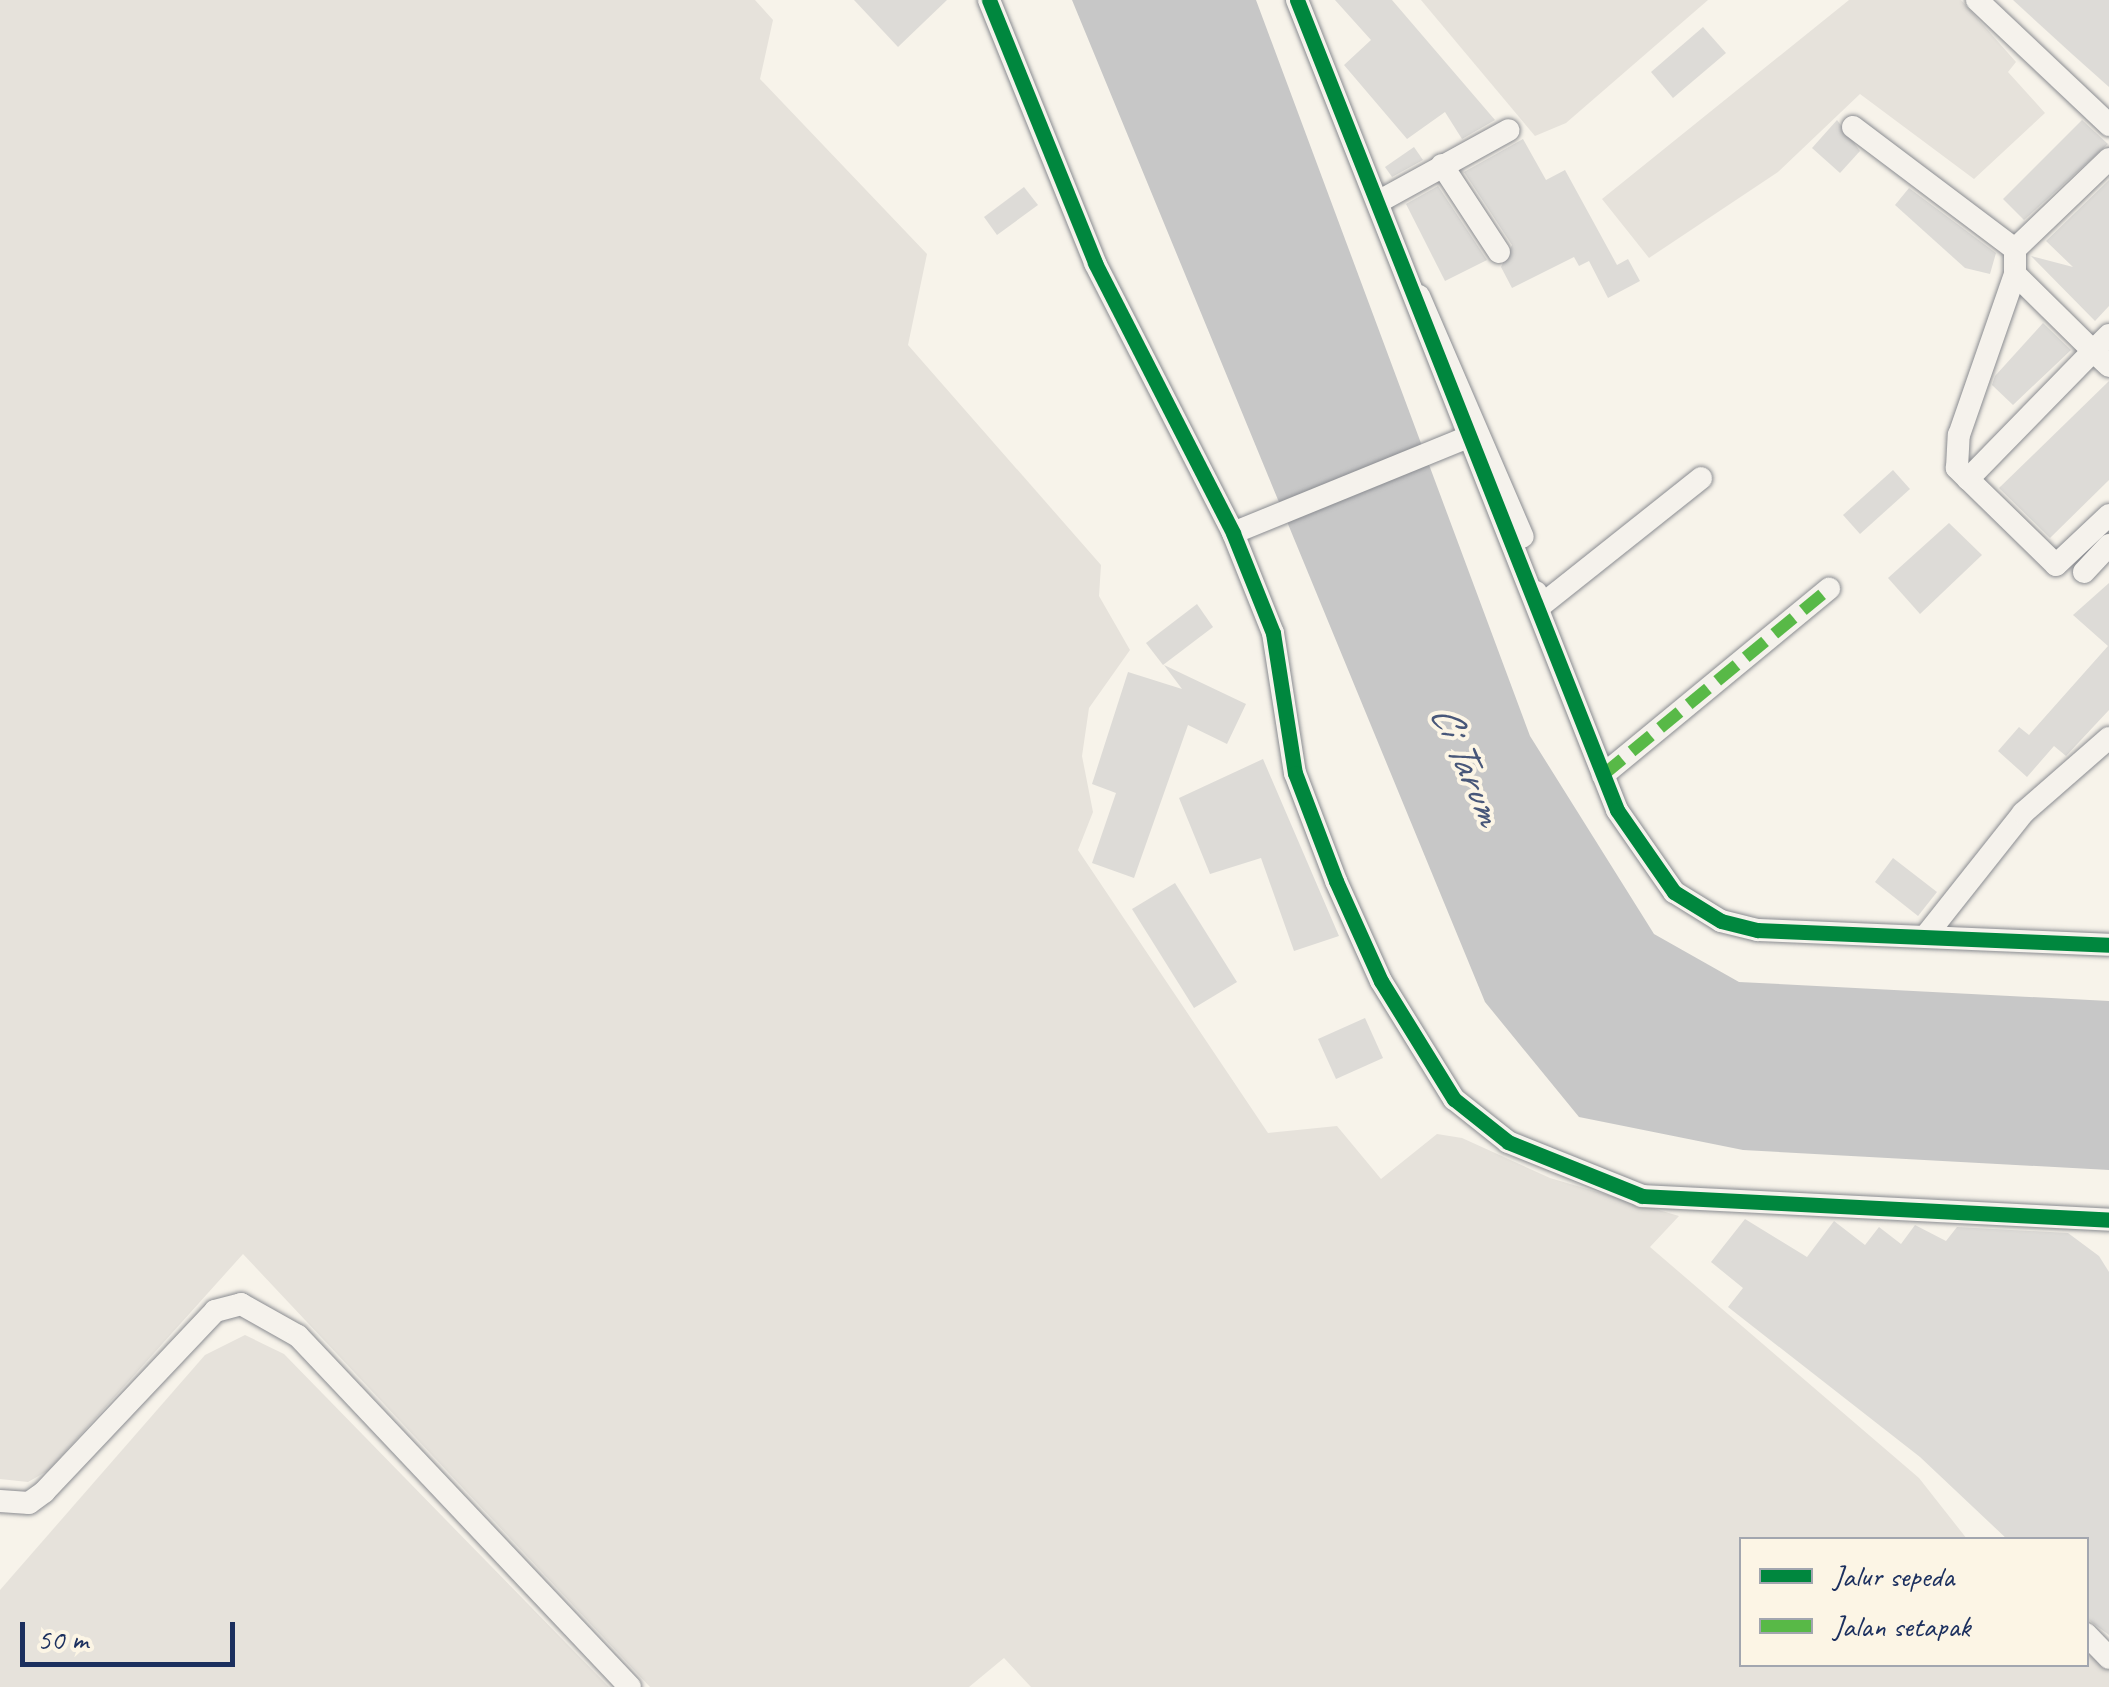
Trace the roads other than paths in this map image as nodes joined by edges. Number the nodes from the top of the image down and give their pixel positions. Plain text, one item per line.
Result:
1 (988, 0) edge
2 (1977, 0) edge
3 (1306, 4) edge
4 (2109, 125) edge
5 (1853, 126) dead end
6 (1509, 130) dead end
7 (2109, 159) edge
8 (1442, 166) junction
9 (1378, 202) junction
10 (2015, 249) junction
11 (1499, 252) dead end
12 (1402, 271) junction
13 (2015, 274) junction
14 (2104, 351) edge
15 (1457, 442) junction
16 (1702, 478) dead end
17 (1968, 479) junction
18 (2109, 515) edge
19 (1240, 530) junction
20 (2109, 545) edge
21 (2084, 572) dead end
22 (1829, 589) dead end
23 (1539, 606) junction
24 (2109, 738) edge
25 (1603, 775) junction
26 (1928, 933) junction
27 (2109, 944) edge
28 (2109, 1220) edge
29 (0, 1501) edge
30 (2089, 1637) edge
31 (2109, 1658) edge
32 (630, 1687) edge

1 - 19 street
2 - 4 street
3 - 9 street
5 - 10 street
6 - 8 street
7 - 10 street
8 - 9 street
8 - 11 street
9 - 12 street
10 - 13 street
12 - 15 street
12 - 23 street
13 - 14 street
13 - 17 street
14 - 17 street
15 - 19 street
15 - 23 street
16 - 23 street
17 - 18 street
19 - 28 street
20 - 21 street
22 - 25 street
23 - 25 street
24 - 26 street
25 - 26 street
26 - 27 street
29 - 32 street
30 - 31 street

